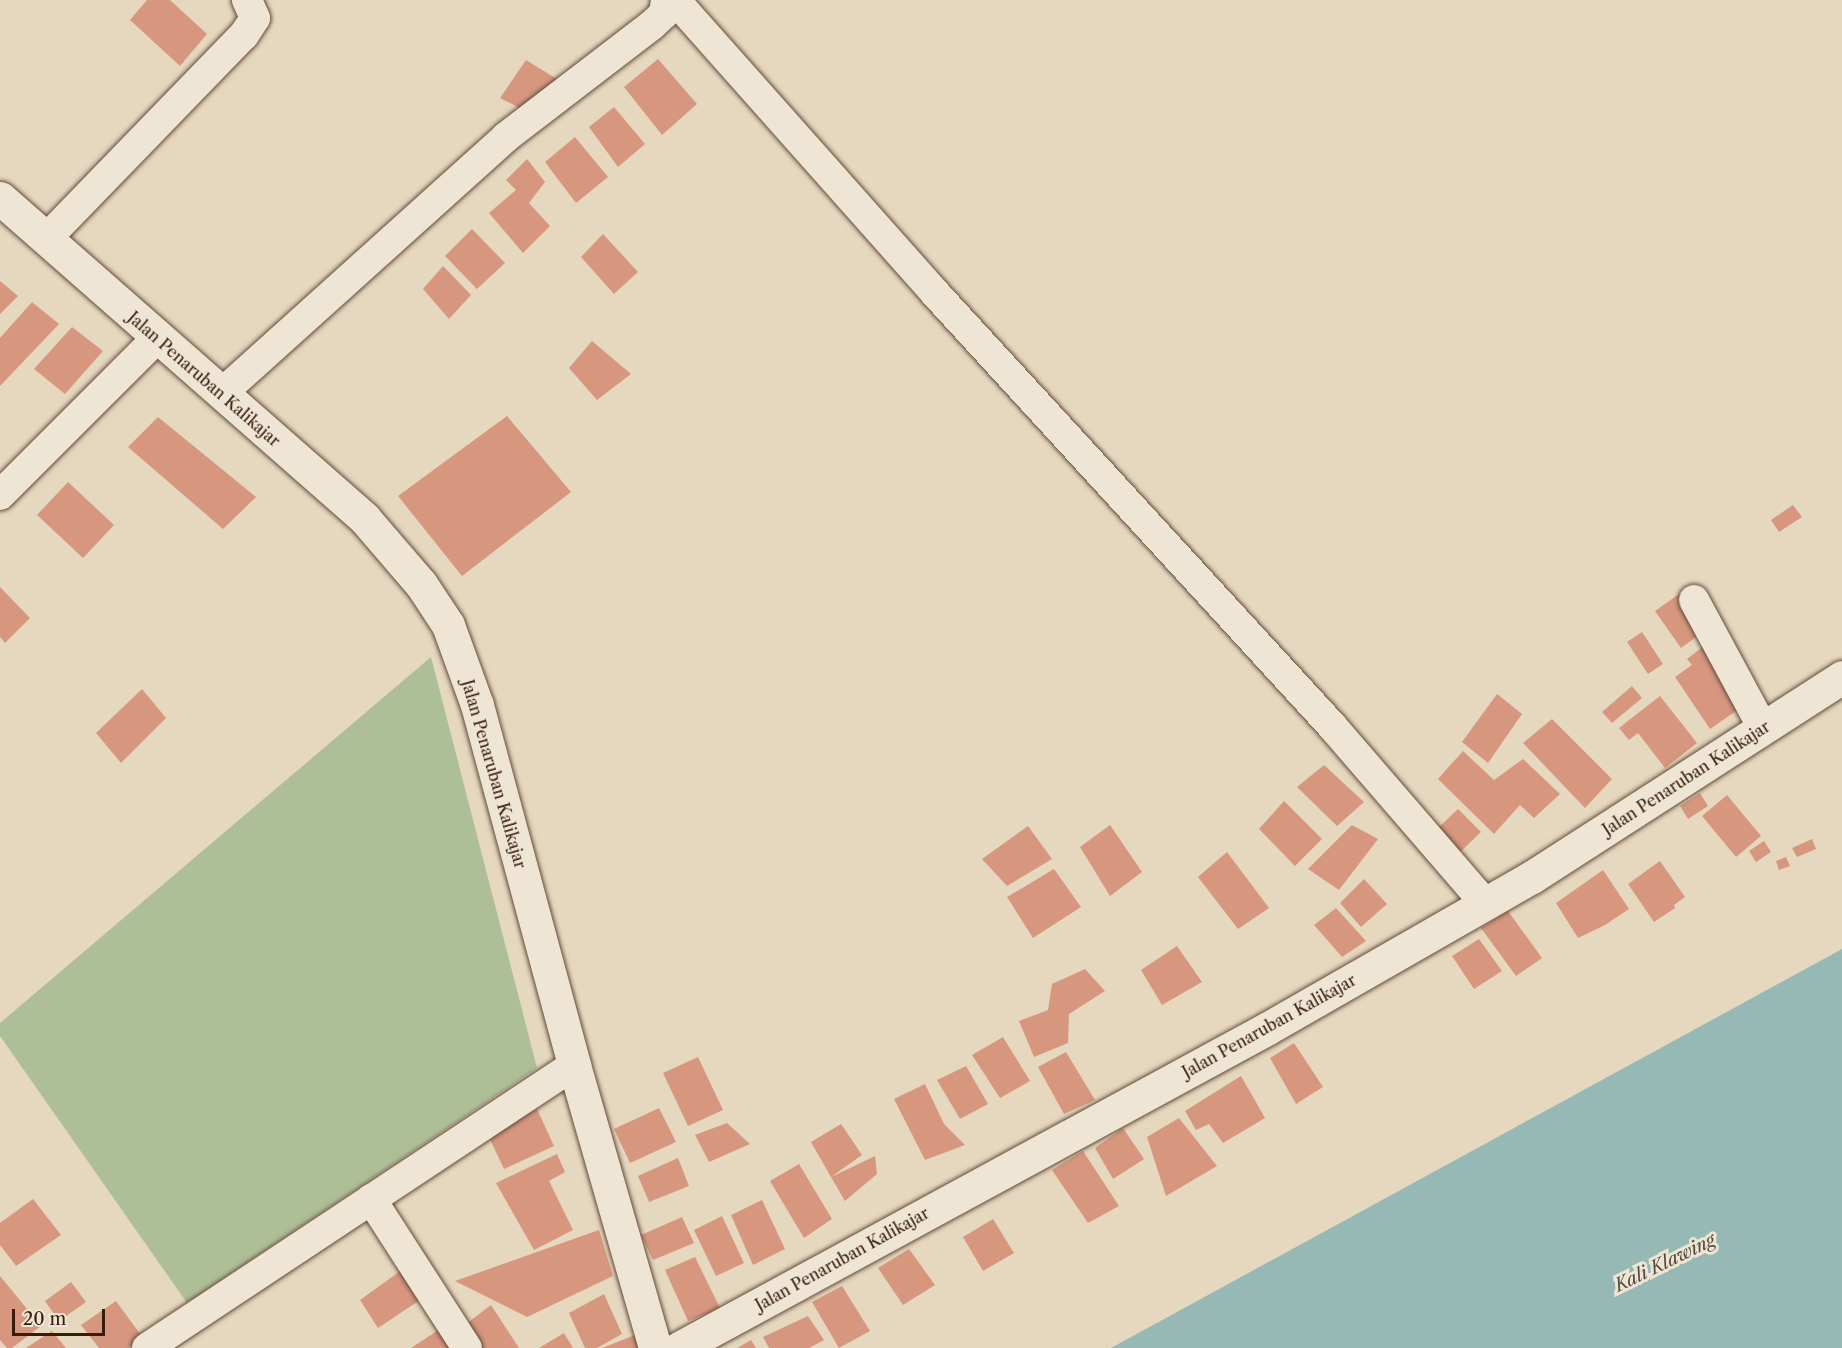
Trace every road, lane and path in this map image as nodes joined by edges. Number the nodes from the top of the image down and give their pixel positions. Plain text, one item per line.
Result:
1 (247, 0) edge
2 (666, 0) edge
3 (675, 0) edge
4 (0, 198) edge
5 (46, 239) junction
6 (157, 338) junction
7 (222, 393) junction
8 (0, 495) edge
9 (1694, 600) dead end
10 (1842, 677) edge
11 (1763, 728) junction
12 (1485, 903) junction
13 (574, 1065) junction
14 (371, 1199) junction
15 (147, 1348) edge
16 (467, 1348) edge
17 (655, 1348) edge
18 (679, 1348) edge

1 - 5 street
2 - 7 street
3 - 12 street
4 - 5 street, Jalan Penaruban Kalikajar
5 - 6 street, Jalan Penaruban Kalikajar
6 - 7 street, Jalan Penaruban Kalikajar
6 - 8 street
7 - 13 street, Jalan Penaruban Kalikajar
9 - 11 street
10 - 11 street, Jalan Penaruban Kalikajar
11 - 12 street, Jalan Penaruban Kalikajar
12 - 18 street, Jalan Penaruban Kalikajar
13 - 14 street
13 - 17 street, Jalan Penaruban Kalikajar
14 - 15 street
14 - 16 street

